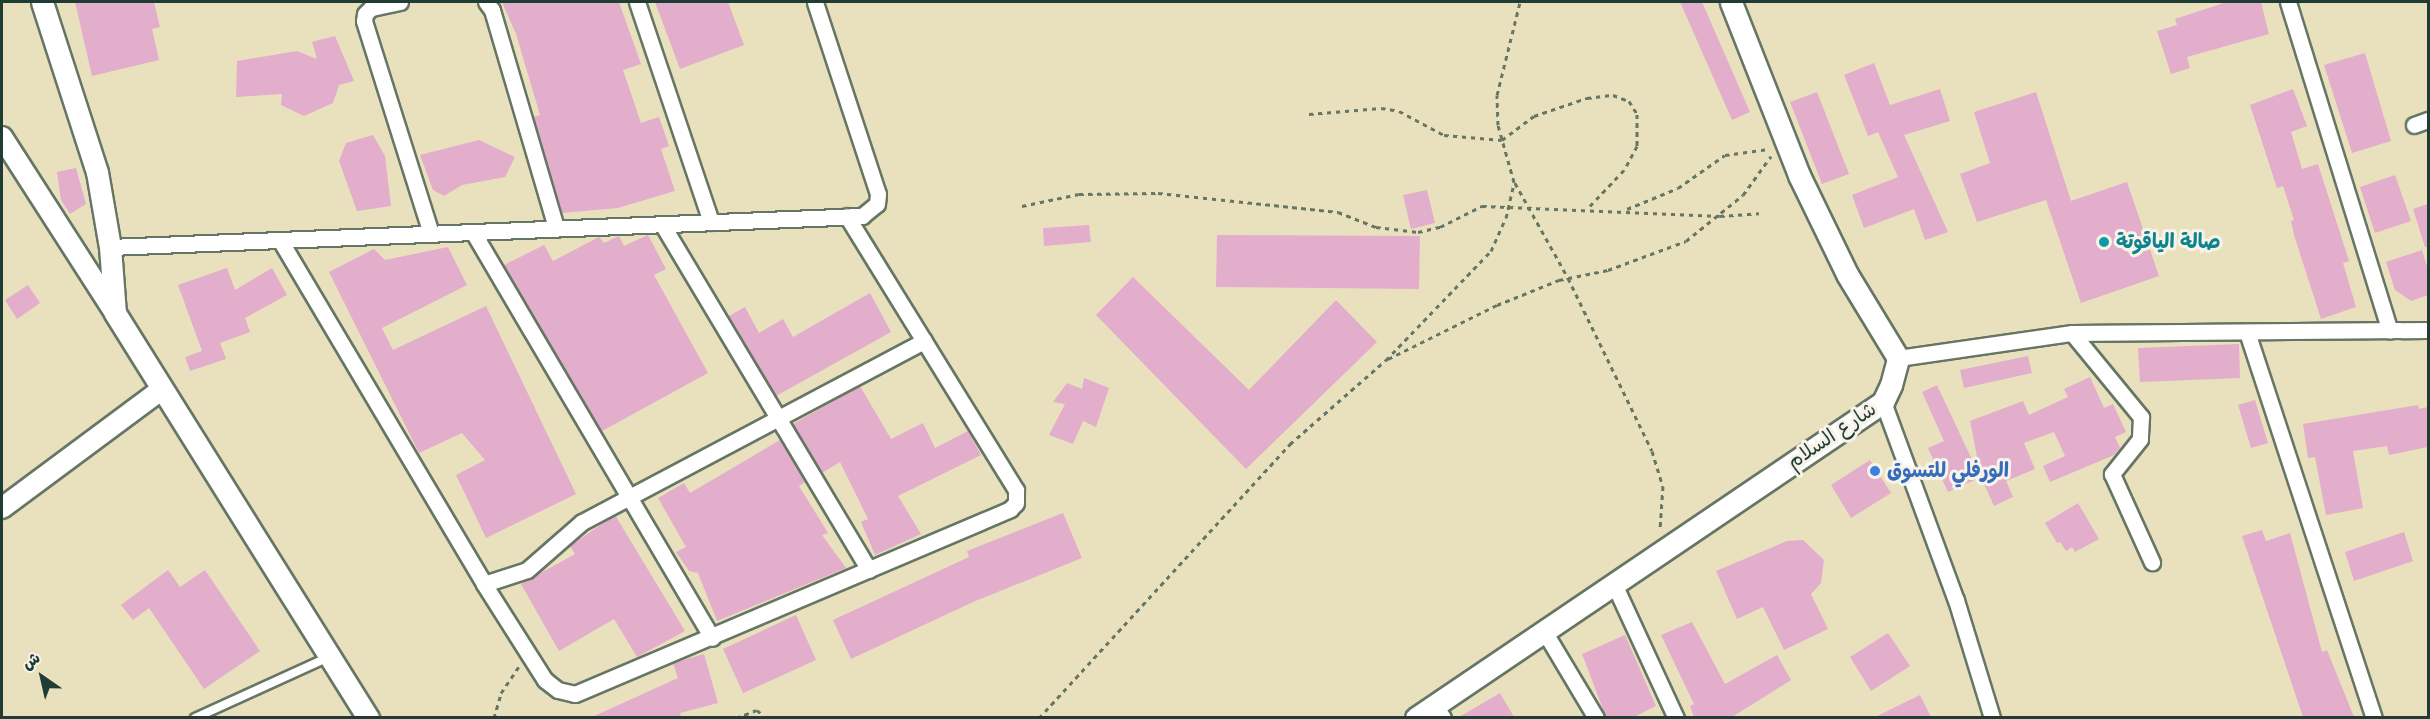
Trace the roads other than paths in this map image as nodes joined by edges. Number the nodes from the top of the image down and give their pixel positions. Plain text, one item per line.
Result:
1 (42, 2) edge
2 (400, 2) edge
3 (486, 2) edge
4 (637, 2) edge
5 (814, 2) edge
6 (1731, 2) edge
7 (2288, 2) edge
8 (2, 137) edge
9 (847, 216) junction
10 (711, 222) junction
11 (662, 224) junction
12 (556, 228) junction
13 (473, 232) junction
14 (431, 234) junction
15 (280, 240) junction
16 (110, 247) junction
17 (115, 313) junction
18 (2428, 330) edge
19 (2390, 331) junction
20 (2247, 332) junction
21 (2072, 333) junction
22 (924, 341) junction
23 (1898, 358) junction
24 (162, 389) junction
25 (1883, 402) junction
26 (777, 417) junction
27 (629, 497) junction
28 (2, 508) edge
29 (2152, 562) dead end
30 (869, 570) junction
31 (483, 584) junction
32 (1614, 584) junction
33 (1544, 631) junction
34 (712, 638) junction
35 (330, 656) junction
36 (1439, 711) edge
37 (195, 717) edge
38 (368, 717) edge
39 (1416, 717) edge
40 (1596, 717) edge
41 (1676, 717) edge
42 (1992, 717) edge
43 (2374, 717) edge

1 - 16 main road
2 - 14 street
3 - 12 street
4 - 10 street
5 - 9 street
6 - 23 main road
7 - 19 street
8 - 17 street
9 - 10 street
9 - 22 street
10 - 11 street
11 - 12 street
11 - 26 street
12 - 13 street
13 - 14 street
13 - 27 street
14 - 15 street
15 - 16 street
15 - 31 street
16 - 17 main road
17 - 24 main road
18 - 19 street
19 - 20 street
20 - 21 street
20 - 43 street
21 - 23 street
21 - 29 street
22 - 26 street
22 - 30 street
23 - 25 main road, شارع السلام
24 - 28 street
24 - 35 main road
25 - 32 main road, شارع السلام
25 - 42 street
26 - 27 street
26 - 30 street
27 - 31 street
27 - 34 street
30 - 34 street
31 - 34 street
32 - 33 main road, شارع السلام
32 - 41 street
33 - 36 main road, شارع السلام
33 - 40 street
35 - 37 lane
35 - 38 main road
36 - 39 main road, شارع السلام

